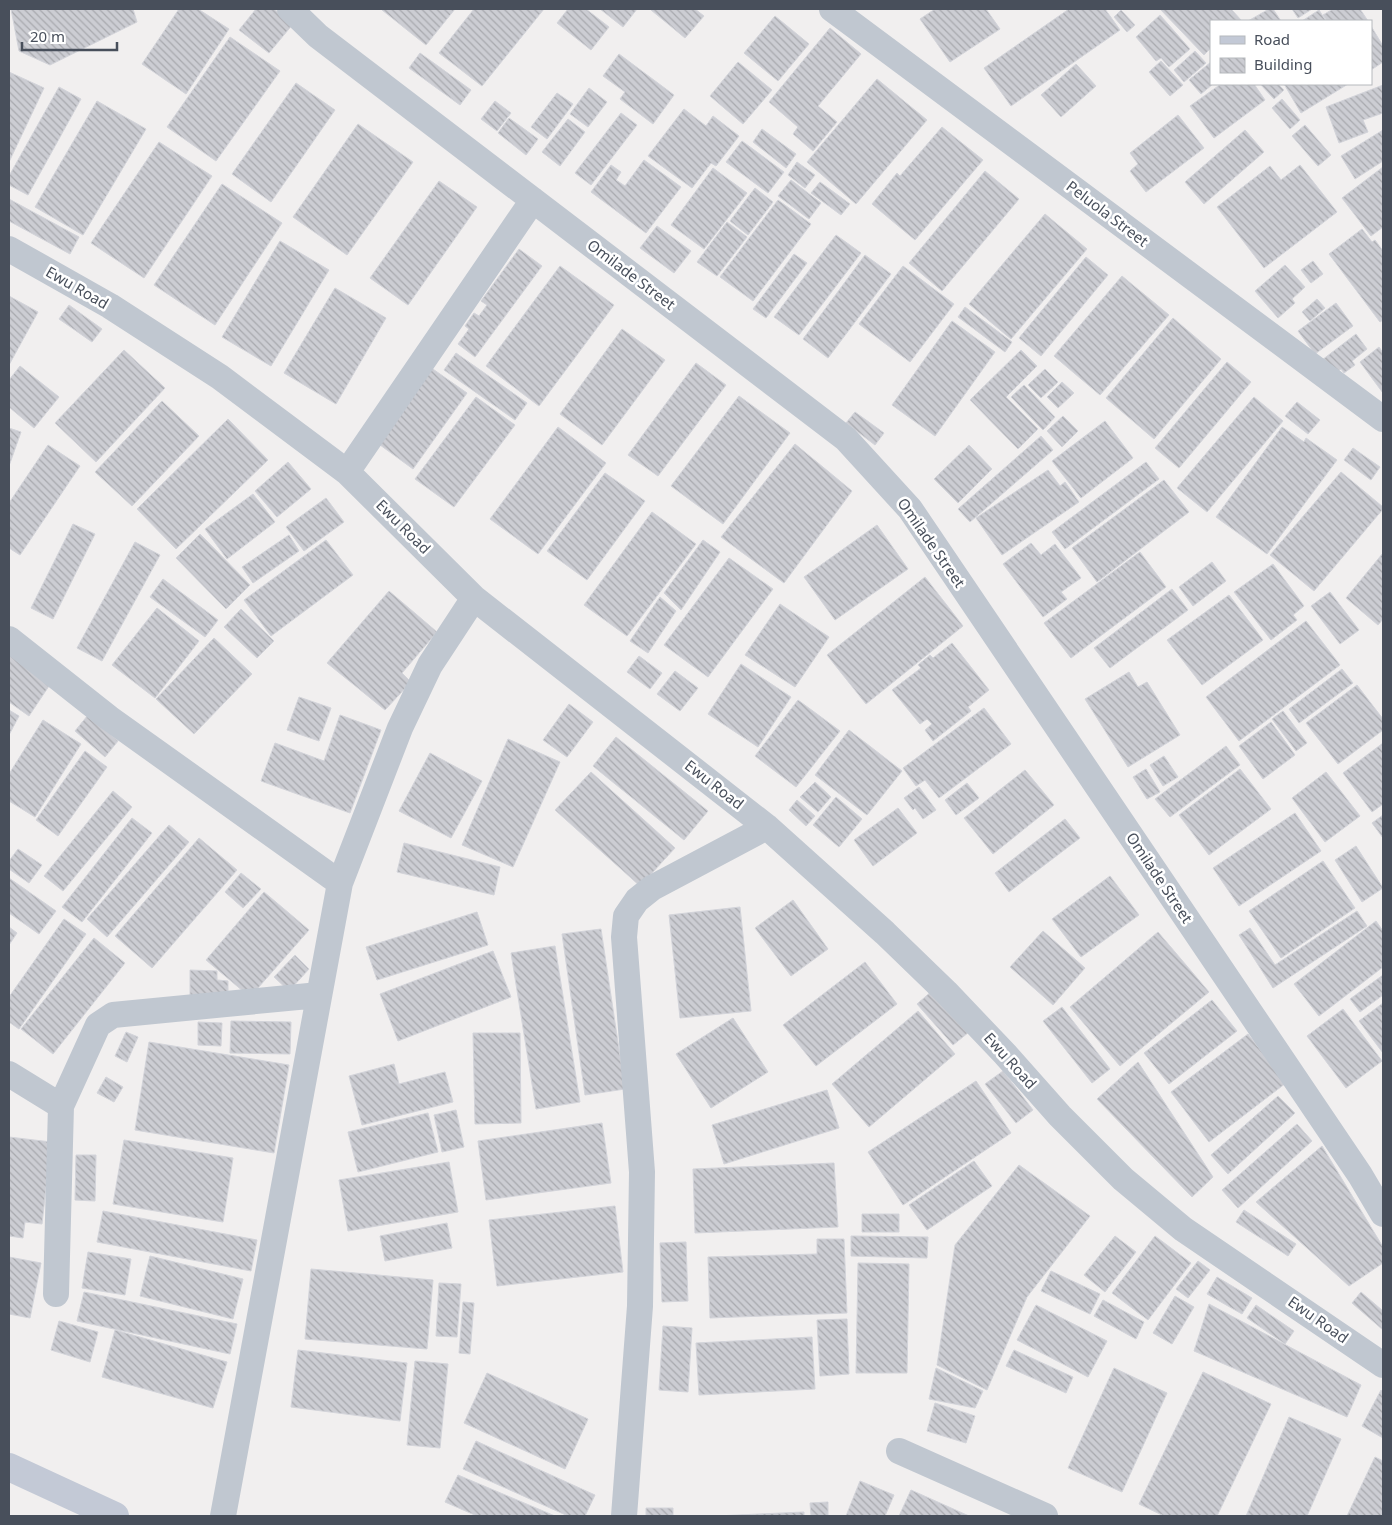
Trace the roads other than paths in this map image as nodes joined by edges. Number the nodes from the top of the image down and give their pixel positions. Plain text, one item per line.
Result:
1 (290, 9) edge
2 (832, 9) edge
3 (533, 200) junction
4 (9, 249) edge
5 (1383, 418) edge
6 (347, 472) junction
7 (474, 598) junction
8 (9, 639) edge
9 (767, 827) junction
10 (340, 883) junction
11 (319, 995) junction
12 (9, 1074) edge
13 (61, 1106) junction
14 (1383, 1214) edge
15 (56, 1294) dead end
16 (1383, 1365) edge
17 (899, 1451) dead end
18 (9, 1467) edge
19 (115, 1516) edge
20 (223, 1516) edge
21 (624, 1516) edge
22 (1046, 1516) edge

1 - 3 street, Omilade Street
2 - 5 street, Peluola Street
3 - 6 street
3 - 14 street, Omilade Street
4 - 6 street, Ewu Road
6 - 7 street, Ewu Road
7 - 9 street, Ewu Road
7 - 10 street
8 - 10 street
9 - 16 street, Ewu Road
9 - 21 street
10 - 11 street
11 - 13 street
11 - 20 street
12 - 13 street
13 - 15 street
17 - 22 street
18 - 19 main road

